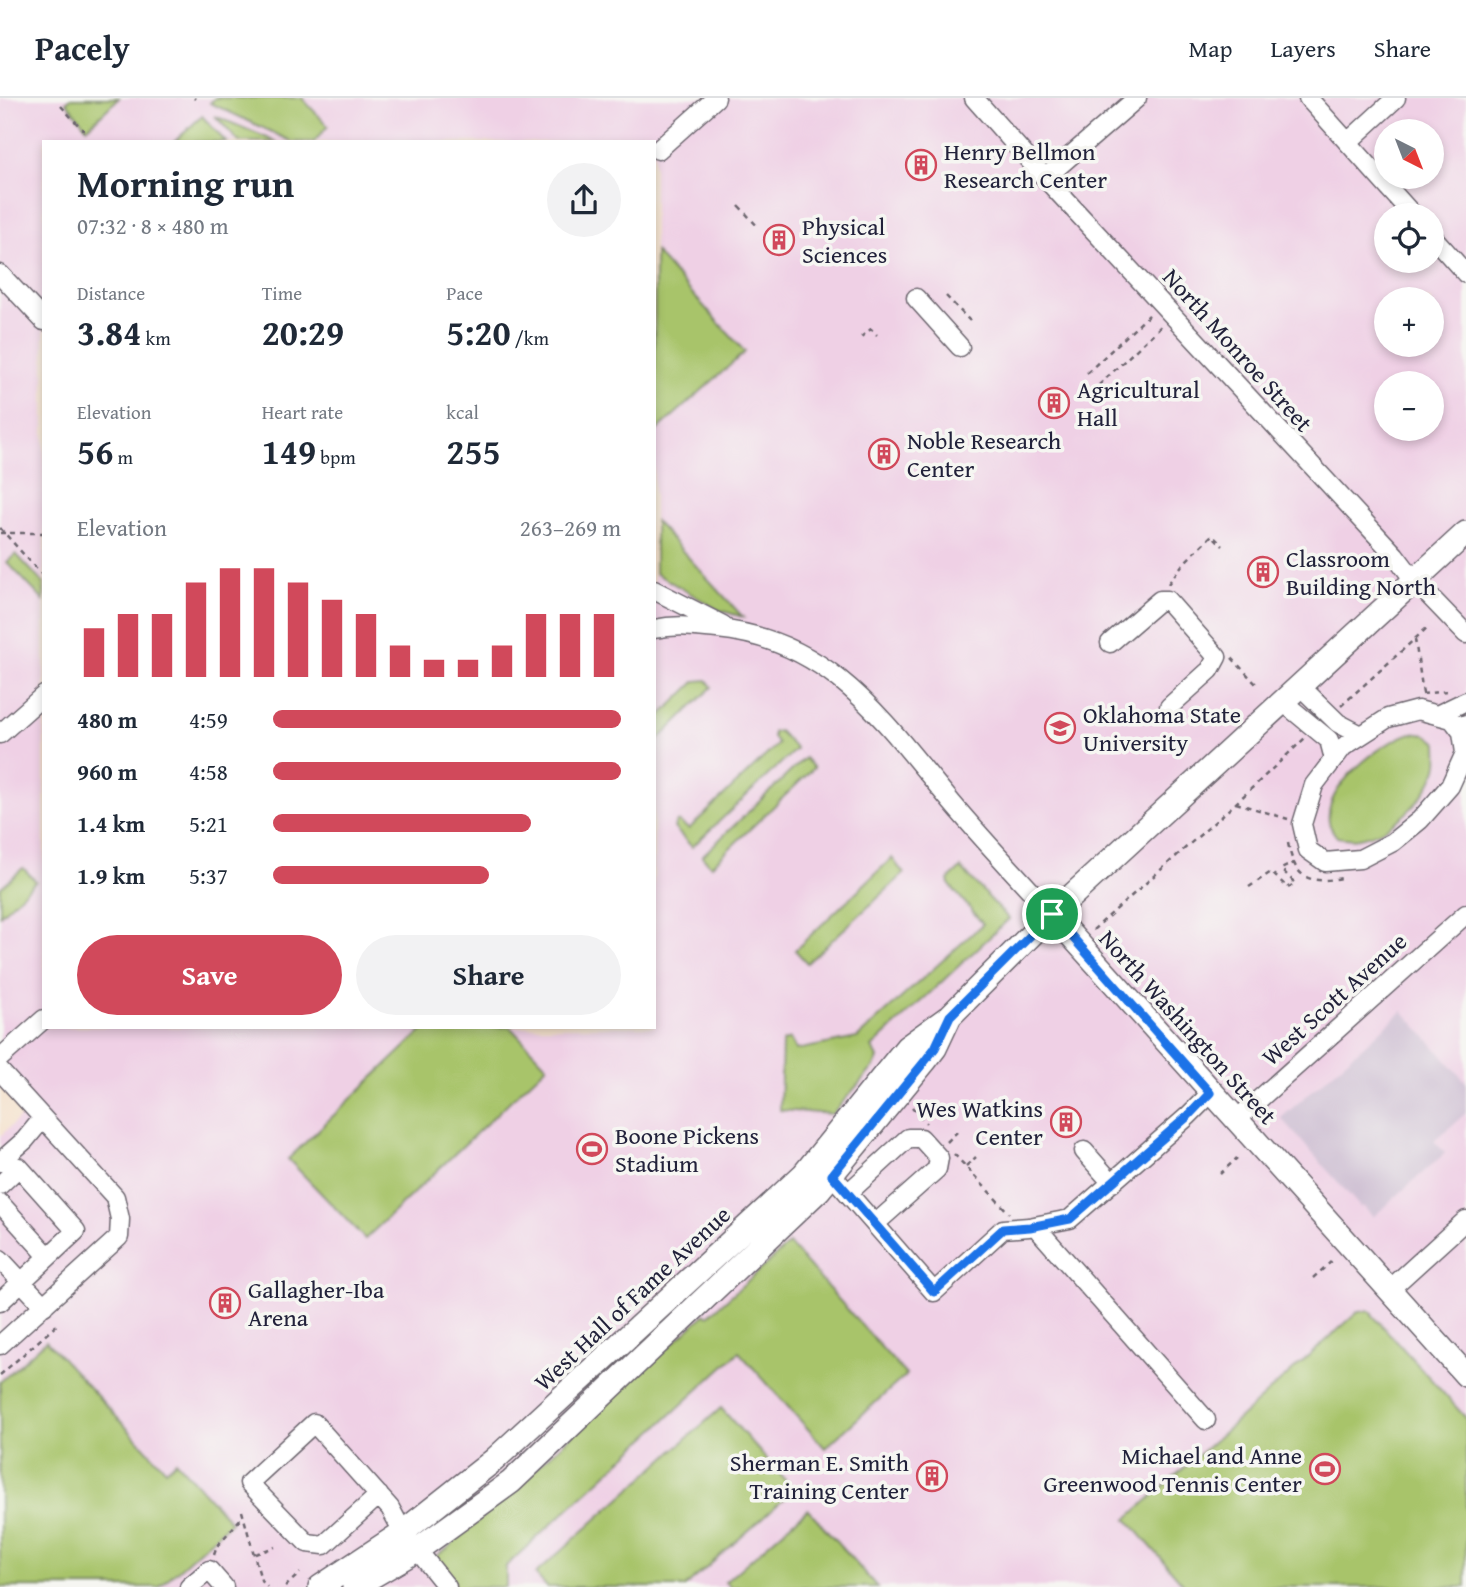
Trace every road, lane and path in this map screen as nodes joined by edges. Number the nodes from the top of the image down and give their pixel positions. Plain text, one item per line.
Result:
1 (716, 98) edge
2 (974, 98) edge
3 (1137, 98) edge
4 (1308, 98) edge
5 (1396, 98) edge
6 (61, 106) dead end
7 (84, 131) dead end
8 (1348, 142) junction
9 (659, 150) dead end
10 (1045, 178) junction
11 (1402, 203) edge
12 (739, 206) dead end
13 (759, 228) dead end
14 (1444, 247) edge
15 (1462, 263) edge
16 (0, 274) edge
17 (946, 296) dead end
18 (916, 298) dead end
19 (1150, 314) dead end
20 (42, 319) edge
21 (970, 321) dead end
22 (1161, 326) dead end
23 (877, 335) dead end
24 (861, 337) dead end
25 (960, 346) dead end
26 (1087, 373) dead end
27 (1099, 385) dead end
28 (1, 531) edge
29 (42, 533) edge
30 (1466, 533) edge
31 (1223, 545) dead end
32 (42, 575) edge
33 (1414, 580) junction
34 (656, 591) edge
35 (1163, 600) junction
36 (1429, 626) dead end
37 (656, 629) edge
38 (732, 630) junction
39 (1466, 634) edge
40 (1415, 639) junction
41 (1110, 643) dead end
42 (1216, 659) junction
43 (1256, 684) dead end
44 (1300, 686) junction
45 (1423, 694) junction
46 (42, 697) edge
47 (1413, 698) dead end
48 (1283, 702) junction
49 (1465, 702) edge
50 (1169, 707) dead end
51 (1439, 714) junction
52 (1330, 715) junction
53 (1464, 727) edge
54 (1315, 729) junction
55 (0, 734) edge
56 (1361, 735) junction
57 (1334, 759) junction
58 (1236, 803) junction
59 (1288, 819) dead end
60 (1288, 844) dead end
61 (1294, 863) junction
62 (1350, 877) dead end
63 (1249, 887) dead end
64 (1052, 914) junction
65 (1466, 914) edge
66 (1093, 930) dead end
67 (950, 1016) junction
68 (42, 1021) edge
69 (0, 1058) edge
70 (0, 1071) edge
71 (1210, 1093) junction
72 (907, 1102) dead end
73 (43, 1118) junction
74 (1236, 1120) junction
75 (930, 1127) dead end
76 (957, 1132) dead end
77 (945, 1144) dead end
78 (1084, 1151) dead end
79 (952, 1152) dead end
80 (976, 1157) dead end
81 (1237, 1158) dead end
82 (0, 1162) edge
83 (966, 1166) junction
84 (1220, 1174) dead end
85 (832, 1175) junction
86 (1112, 1183) junction
87 (0, 1185) edge
88 (848, 1193) junction
89 (0, 1203) edge
90 (1466, 1220) edge
91 (875, 1224) junction
92 (1028, 1227) junction
93 (48, 1256) junction
94 (0, 1259) edge
95 (1333, 1260) dead end
96 (1313, 1278) dead end
97 (20, 1281) junction
98 (1389, 1290) junction
99 (0, 1302) edge
100 (44, 1306) junction
101 (59, 1322) dead end
102 (0, 1345) edge
103 (0, 1375) edge
104 (1466, 1375) edge
105 (1206, 1420) dead end
106 (379, 1495) junction
107 (403, 1532) junction
108 (275, 1547) dead end
109 (417, 1550) junction
110 (254, 1554) junction
111 (209, 1570) junction
112 (300, 1573) dead end
113 (190, 1587) edge
114 (224, 1587) edge
115 (267, 1587) edge
116 (285, 1587) edge
117 (320, 1587) edge
118 (354, 1587) edge
119 (447, 1587) edge

1 - 9 street
2 - 10 street, North Monroe Street
3 - 10 street
4 - 8 street
5 - 8 street
6 - 7 path
8 - 11 street
10 - 33 street, North Monroe Street
12 - 13 path
14 - 15 street
16 - 20 street
17 - 21 path
18 - 25 street
19 - 26 path
22 - 27 path
23 - 24 path
28 - 29 path
28 - 32 path
30 - 33 main road, West Hall of Fame Avenue
31 - 35 path
33 - 39 street, North Monroe Street
33 - 44 main road, West Hall of Fame Avenue
34 - 38 street
35 - 41 street
35 - 42 street
36 - 40 path
37 - 38 street
38 - 64 street, North Washington Street
40 - 45 path
40 - 52 path
42 - 43 path
42 - 50 street
44 - 48 main road, West Hall of Fame Avenue
44 - 52 street
45 - 47 path
45 - 49 path
46 - 55 street
48 - 54 street
48 - 64 main road, West Hall of Fame Avenue
49 - 51 street
51 - 53 street
51 - 56 street
52 - 56 street
53 - 57 street
54 - 57 street
54 - 58 path
56 - 57 street
58 - 59 path
58 - 66 path
60 - 61 path
61 - 62 path
61 - 63 path
64 - 67 main road, West Hall of Fame Avenue
64 - 71 main road, North Washington Street
65 - 74 street, West Scott Avenue
67 - 85 main road, West Hall of Fame Avenue
67 - 107 main road, West Hall of Fame Avenue
68 - 69 street
70 - 73 street
71 - 74 main road, North Washington Street
71 - 86 street
72 - 75 path
73 - 82 street
73 - 100 street
74 - 98 main road, North Washington Street
76 - 77 path
78 - 86 street
79 - 83 path
80 - 83 path
81 - 84 path
83 - 92 path
85 - 88 street
85 - 109 main road, West Hall of Fame Avenue
86 - 92 street
87 - 93 street
88 - 91 street
88 - 91 street
89 - 93 street
90 - 98 street
91 - 92 street
92 - 105 street
93 - 97 street
94 - 97 street
95 - 96 path
97 - 99 street
97 - 100 street
98 - 104 main road, North Washington Street
100 - 102 street
101 - 103 path
106 - 106 street
106 - 107 street
107 - 109 street
107 - 117 main road, West Hall of Fame Avenue
108 - 110 path
109 - 118 main road, West Hall of Fame Avenue
109 - 119 street
110 - 111 path
110 - 115 path
111 - 113 street
111 - 114 street
112 - 116 path

